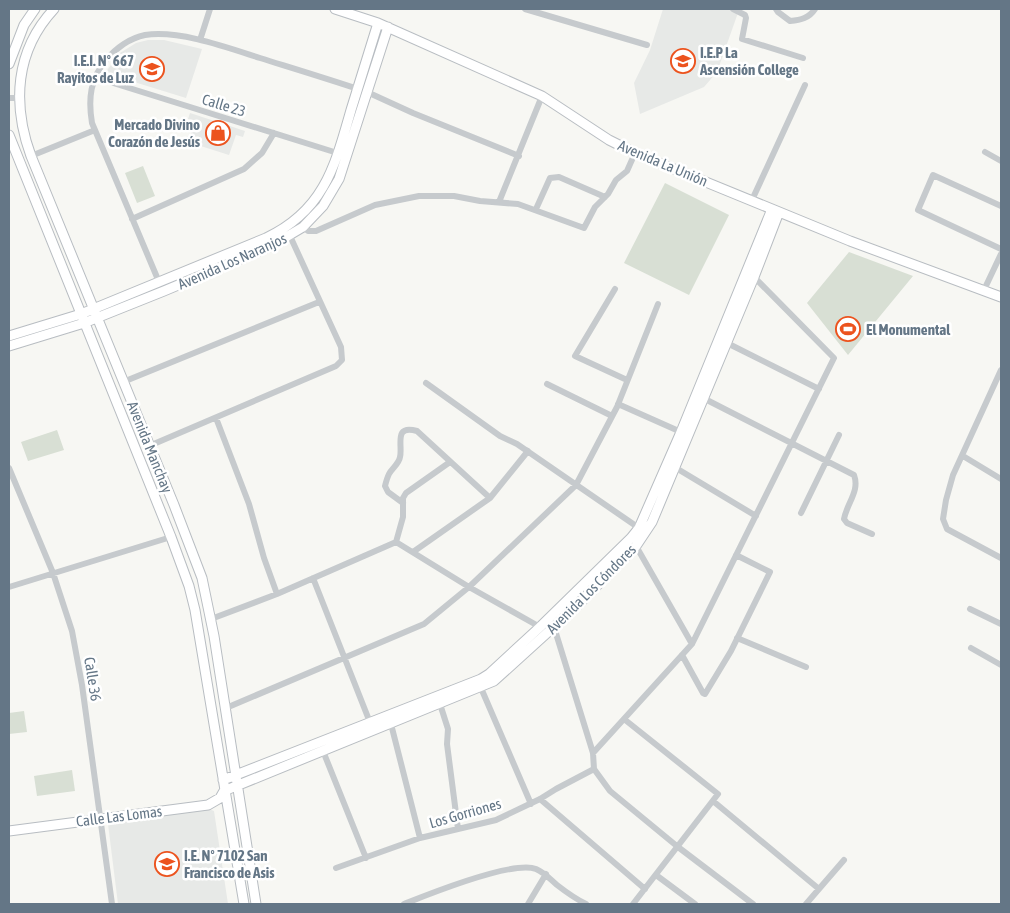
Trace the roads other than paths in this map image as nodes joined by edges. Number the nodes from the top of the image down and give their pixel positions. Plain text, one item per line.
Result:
1 (35, 9) edge
2 (54, 9) edge
3 (210, 9) edge
4 (335, 9) edge
5 (525, 9) edge
6 (733, 9) edge
7 (776, 9) edge
8 (815, 9) edge
9 (743, 11) edge
10 (378, 23) junction
11 (388, 27) junction
12 (200, 40) junction
13 (647, 45) dead end
14 (803, 58) dead end
15 (9, 64) edge
16 (94, 77) junction
17 (805, 85) dead end
18 (358, 88) junction
19 (367, 92) junction
20 (542, 96) junction
21 (9, 98) edge
22 (19, 98) junction
23 (94, 130) junction
24 (274, 133) junction
25 (9, 135) edge
26 (985, 152) dead end
27 (635, 153) junction
28 (343, 155) junction
29 (31, 156) junction
30 (519, 156) junction
31 (1001, 161) edge
32 (605, 197) junction
33 (752, 200) junction
34 (498, 202) junction
35 (1001, 206) edge
36 (536, 209) junction
37 (776, 210) junction
38 (132, 219) junction
39 (303, 227) junction
40 (290, 236) junction
41 (1001, 249) edge
42 (1001, 254) edge
43 (754, 278) junction
44 (158, 282) junction
45 (615, 289) dead end
46 (984, 290) junction
47 (1001, 297) edge
48 (319, 302) junction
49 (658, 304) dead end
50 (96, 313) junction
51 (83, 319) junction
52 (9, 336) edge
53 (726, 343) junction
54 (9, 346) edge
55 (1001, 370) edge
56 (627, 380) junction
57 (123, 382) junction
58 (426, 383) dead end
59 (547, 384) dead end
60 (819, 389) junction
61 (704, 398) junction
62 (618, 404) junction
63 (612, 416) junction
64 (216, 418) junction
65 (681, 432) junction
66 (839, 435) dead end
67 (792, 443) junction
68 (149, 446) junction
69 (528, 451) junction
70 (963, 456) junction
71 (826, 460) junction
72 (450, 462) junction
73 (671, 465) junction
74 (9, 468) edge
75 (1001, 479) edge
76 (576, 484) junction
77 (490, 498) junction
78 (404, 503) junction
79 (801, 513) dead end
80 (756, 516) junction
81 (639, 528) junction
82 (872, 534) dead end
83 (171, 537) junction
84 (396, 542) junction
85 (636, 546) junction
86 (413, 552) junction
87 (736, 555) junction
88 (1001, 558) edge
89 (53, 573) junction
90 (313, 578) junction
91 (9, 587) edge
92 (469, 588) junction
93 (277, 594) junction
94 (970, 609) dead end
95 (211, 619) junction
96 (1001, 624) edge
97 (554, 627) junction
98 (540, 628) junction
99 (737, 638) junction
100 (692, 644) junction
101 (971, 648) dead end
102 (682, 655) junction
103 (345, 658) junction
104 (1001, 665) edge
105 (806, 667) dead end
106 (481, 688) junction
107 (440, 704) junction
108 (226, 708) junction
109 (624, 719) junction
110 (391, 724) junction
111 (372, 727) junction
112 (323, 751) junction
113 (593, 752) junction
114 (594, 769) junction
115 (222, 780) junction
116 (237, 781) junction
117 (224, 791) junction
118 (540, 799) junction
119 (713, 801) junction
120 (531, 804) junction
121 (100, 818) junction
122 (458, 829) junction
123 (9, 831) edge
124 (420, 838) junction
125 (678, 846) junction
126 (366, 858) junction
127 (844, 860) dead end
128 (336, 868) dead end
129 (546, 874) junction
130 (656, 875) junction
131 (645, 889) junction
132 (819, 889) junction
133 (579, 902) edge
134 (112, 904) edge
135 (244, 904) edge
136 (256, 904) edge
137 (404, 904) edge
138 (528, 904) edge
139 (586, 904) edge
140 (633, 904) edge
141 (694, 904) edge
142 (753, 904) edge
143 (806, 904) edge

1 - 15 street
2 - 22 street, Avenida Manchay
3 - 12 street
4 - 10 street, Avenida La Unión
5 - 13 street
6 - 9 street
7 - 8 street
9 - 14 street
10 - 11 street, Avenida La Unión
10 - 18 street, Avenida Los Naranjos
11 - 19 street, Avenida Los Naranjos
11 - 20 street, Avenida La Unión
12 - 16 street
12 - 18 street
16 - 23 street
16 - 24 street, Calle 23
17 - 33 street
18 - 28 street, Avenida Los Naranjos
19 - 28 street, Avenida Los Naranjos
19 - 30 street
20 - 27 street, Avenida La Unión
20 - 30 street
21 - 22 street
22 - 29 street, Avenida Manchay
23 - 29 street
23 - 38 street
24 - 28 street, Calle 23
24 - 38 street
25 - 51 street, Avenida Manchay
26 - 31 street
27 - 32 street
27 - 33 street, Avenida La Unión
28 - 39 street, Avenida Los Naranjos
28 - 44 street, Avenida Los Naranjos
29 - 50 street, Avenida Manchay
30 - 34 street
32 - 36 street
32 - 36 street
33 - 37 street, Avenida La Unión
34 - 36 street
34 - 39 street
35 - 41 street
37 - 43 street, Avenida Los Cóndores
37 - 46 street, Avenida La Unión
37 - 65 street, Avenida Los Cóndores
38 - 44 street
39 - 40 street, Avenida Los Naranjos
40 - 48 street
40 - 50 street, Avenida Los Naranjos
42 - 46 street
43 - 53 street, Avenida Los Cóndores
43 - 60 street
44 - 50 street, Avenida Los Naranjos
45 - 56 street
46 - 47 street, Avenida La Unión
48 - 57 street
48 - 64 street
49 - 56 street
50 - 51 street, Avenida Los Naranjos
50 - 57 street, Avenida Manchay
51 - 52 street, Avenida Los Naranjos
51 - 54 street, Avenida Los Naranjos
51 - 83 street, Avenida Manchay
53 - 60 street
53 - 61 street, Avenida Los Cóndores
55 - 70 street
56 - 62 street
57 - 68 street, Avenida Manchay
58 - 69 street
59 - 63 street
60 - 67 street
61 - 67 street
61 - 73 street, Avenida Los Cóndores
62 - 63 street
62 - 65 street
63 - 76 street
64 - 68 street
64 - 93 street
65 - 73 street, Avenida Los Cóndores
66 - 71 street
67 - 71 street
67 - 80 street
68 - 95 street, Avenida Manchay
69 - 76 street
69 - 77 street
70 - 75 street
70 - 88 street
71 - 79 street
71 - 82 street
72 - 77 street
72 - 78 street
72 - 78 street
73 - 80 street
73 - 81 street, Avenida Los Cóndores
73 - 85 street, Avenida Los Cóndores
74 - 89 street, Calle 36
76 - 81 street
76 - 92 street
77 - 86 street
78 - 84 street
80 - 87 street
81 - 98 street, Avenida Los Cóndores
83 - 89 street
83 - 115 street, Avenida Manchay
84 - 86 street
84 - 90 street
85 - 97 street, Avenida Los Cóndores
85 - 100 street
86 - 92 street
87 - 99 street
87 - 100 street
89 - 91 street
89 - 121 street, Calle 36
90 - 93 street
90 - 103 street
92 - 98 street
92 - 103 street
93 - 95 street
94 - 96 street
95 - 108 street, Avenida Manchay
97 - 106 street, Avenida Los Cóndores
97 - 113 street
98 - 111 street, Avenida Los Cóndores
99 - 102 street
99 - 105 street
100 - 102 street
101 - 104 street
102 - 109 street
103 - 108 street
103 - 111 street
106 - 107 street, Avenida Los Cóndores
106 - 120 street
107 - 110 street, Avenida Los Cóndores
107 - 122 street
108 - 116 street, Avenida Manchay
109 - 113 street
109 - 119 street
110 - 111 street, Avenida Los Cóndores
110 - 124 street
111 - 112 street, Avenida Los Cóndores
111 - 116 street, Avenida Los Cóndores
112 - 116 street, Avenida Los Cóndores
112 - 126 street
113 - 114 street
114 - 118 street, Los Gorriones
114 - 125 street
115 - 116 street, Avenida Los Cóndores
115 - 117 street, Avenida Manchay
116 - 117 street, Avenida Los Cóndores
116 - 136 street, Avenida Manchay
117 - 121 street, Calle Las Lomas
117 - 135 street, Avenida Manchay
118 - 120 street, Los Gorriones
118 - 131 street
119 - 125 street
119 - 132 street
120 - 122 street, Los Gorriones
121 - 123 street, Calle Las Lomas
121 - 134 street, Calle 36
122 - 124 street, Los Gorriones
124 - 126 street, Los Gorriones
125 - 130 street
125 - 142 street
126 - 128 street, Los Gorriones
127 - 132 street
129 - 133 street
129 - 137 street
129 - 138 street
130 - 131 street
130 - 141 street
131 - 140 street
132 - 143 street
133 - 139 street

